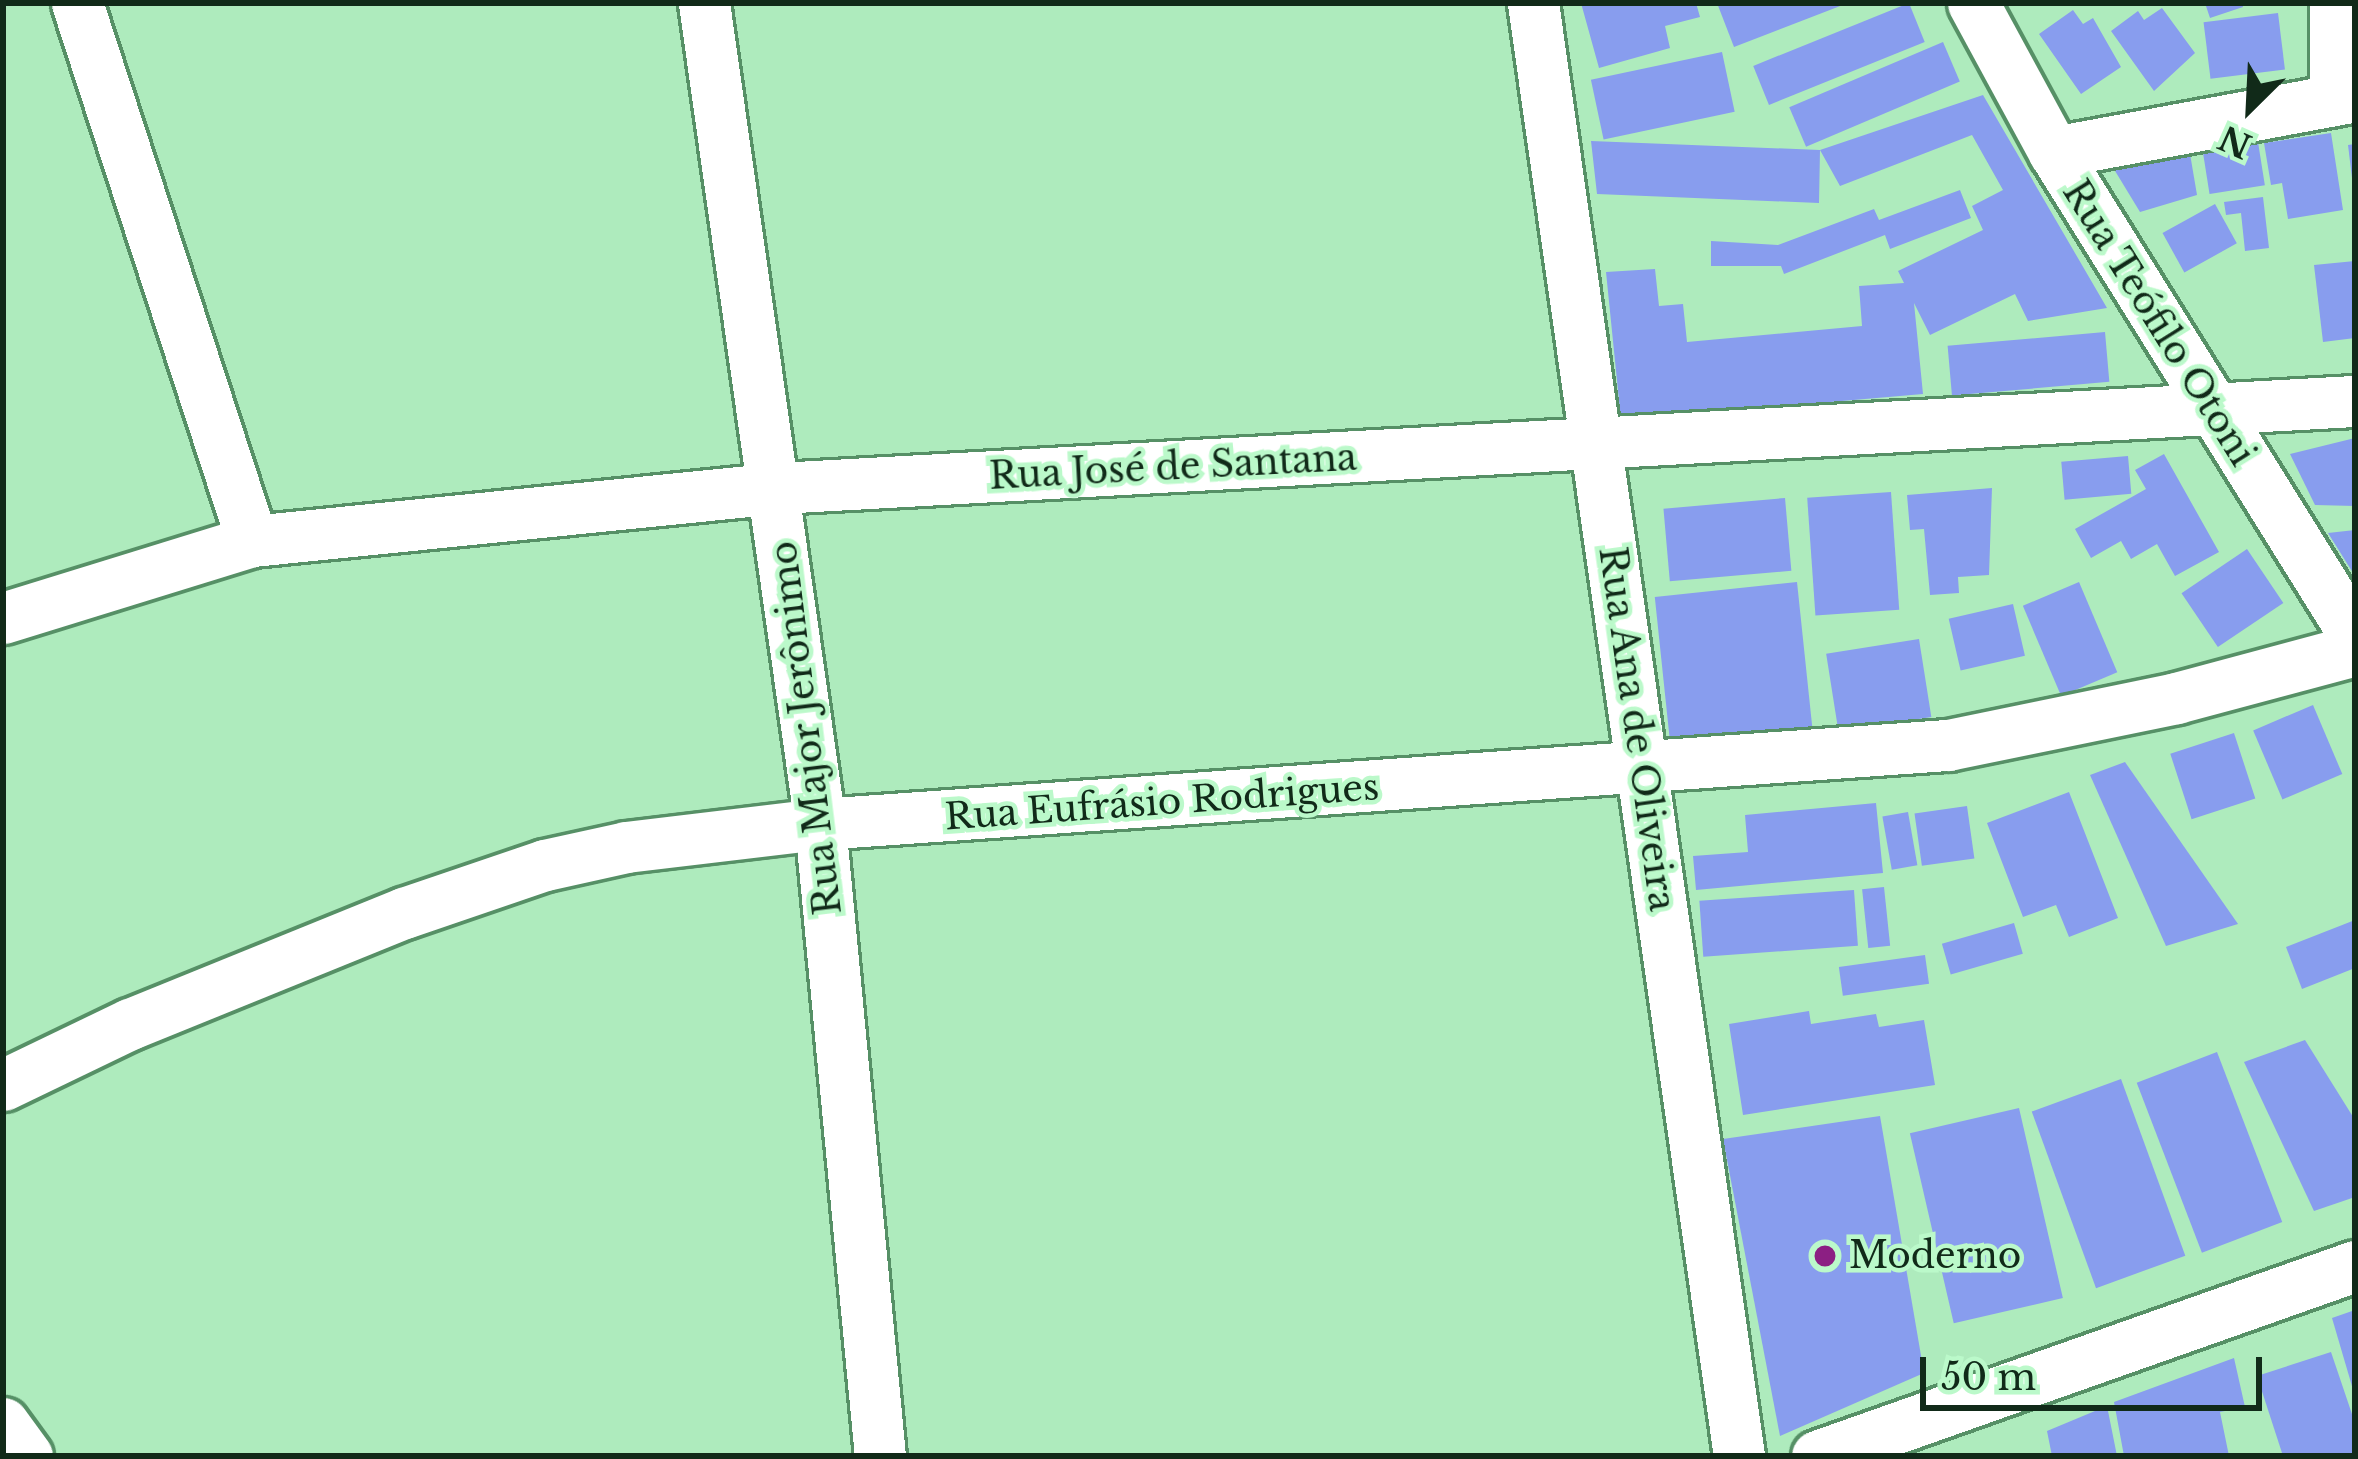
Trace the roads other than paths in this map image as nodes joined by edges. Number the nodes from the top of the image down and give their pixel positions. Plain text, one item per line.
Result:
1 (77, 3) edge
2 (704, 3) edge
3 (1533, 3) edge
4 (1973, 3) edge
5 (2335, 3) edge
6 (2345, 98) edge
7 (2054, 152) junction
8 (2355, 400) edge
9 (2212, 411) junction
10 (1595, 445) junction
11 (778, 488) junction
12 (252, 541) junction
13 (3, 618) edge
14 (2355, 636) edge
15 (2355, 650) edge
16 (1644, 770) junction
17 (820, 824) junction
18 (3, 1084) edge
19 (2355, 1266) edge
20 (3, 1424) edge
21 (27, 1456) edge
22 (880, 1456) edge
23 (1739, 1456) edge
24 (1817, 1456) edge

1 - 12 street
2 - 11 street, Rua Major Jerônimo
3 - 10 street, Rua Ana de Oliveira
4 - 7 street, Rua Teófilo Otoni
5 - 6 street
6 - 7 street
7 - 9 street, Rua Teófilo Otoni
8 - 9 street, Rua José de Santana
9 - 10 street, Rua José de Santana
9 - 14 street, Rua Teófilo Otoni
10 - 11 street, Rua José de Santana
10 - 16 street, Rua Ana de Oliveira
11 - 12 street, Rua José de Santana
11 - 17 street, Rua Major Jerônimo
12 - 13 street, Rua José de Santana
15 - 16 street, Rua Eufrásio Rodrigues
16 - 17 street, Rua Eufrásio Rodrigues
16 - 23 street, Rua Ana de Oliveira
17 - 18 street, Rua Eufrásio Rodrigues
17 - 22 street, Rua Major Jerônimo
19 - 24 street
20 - 21 street

